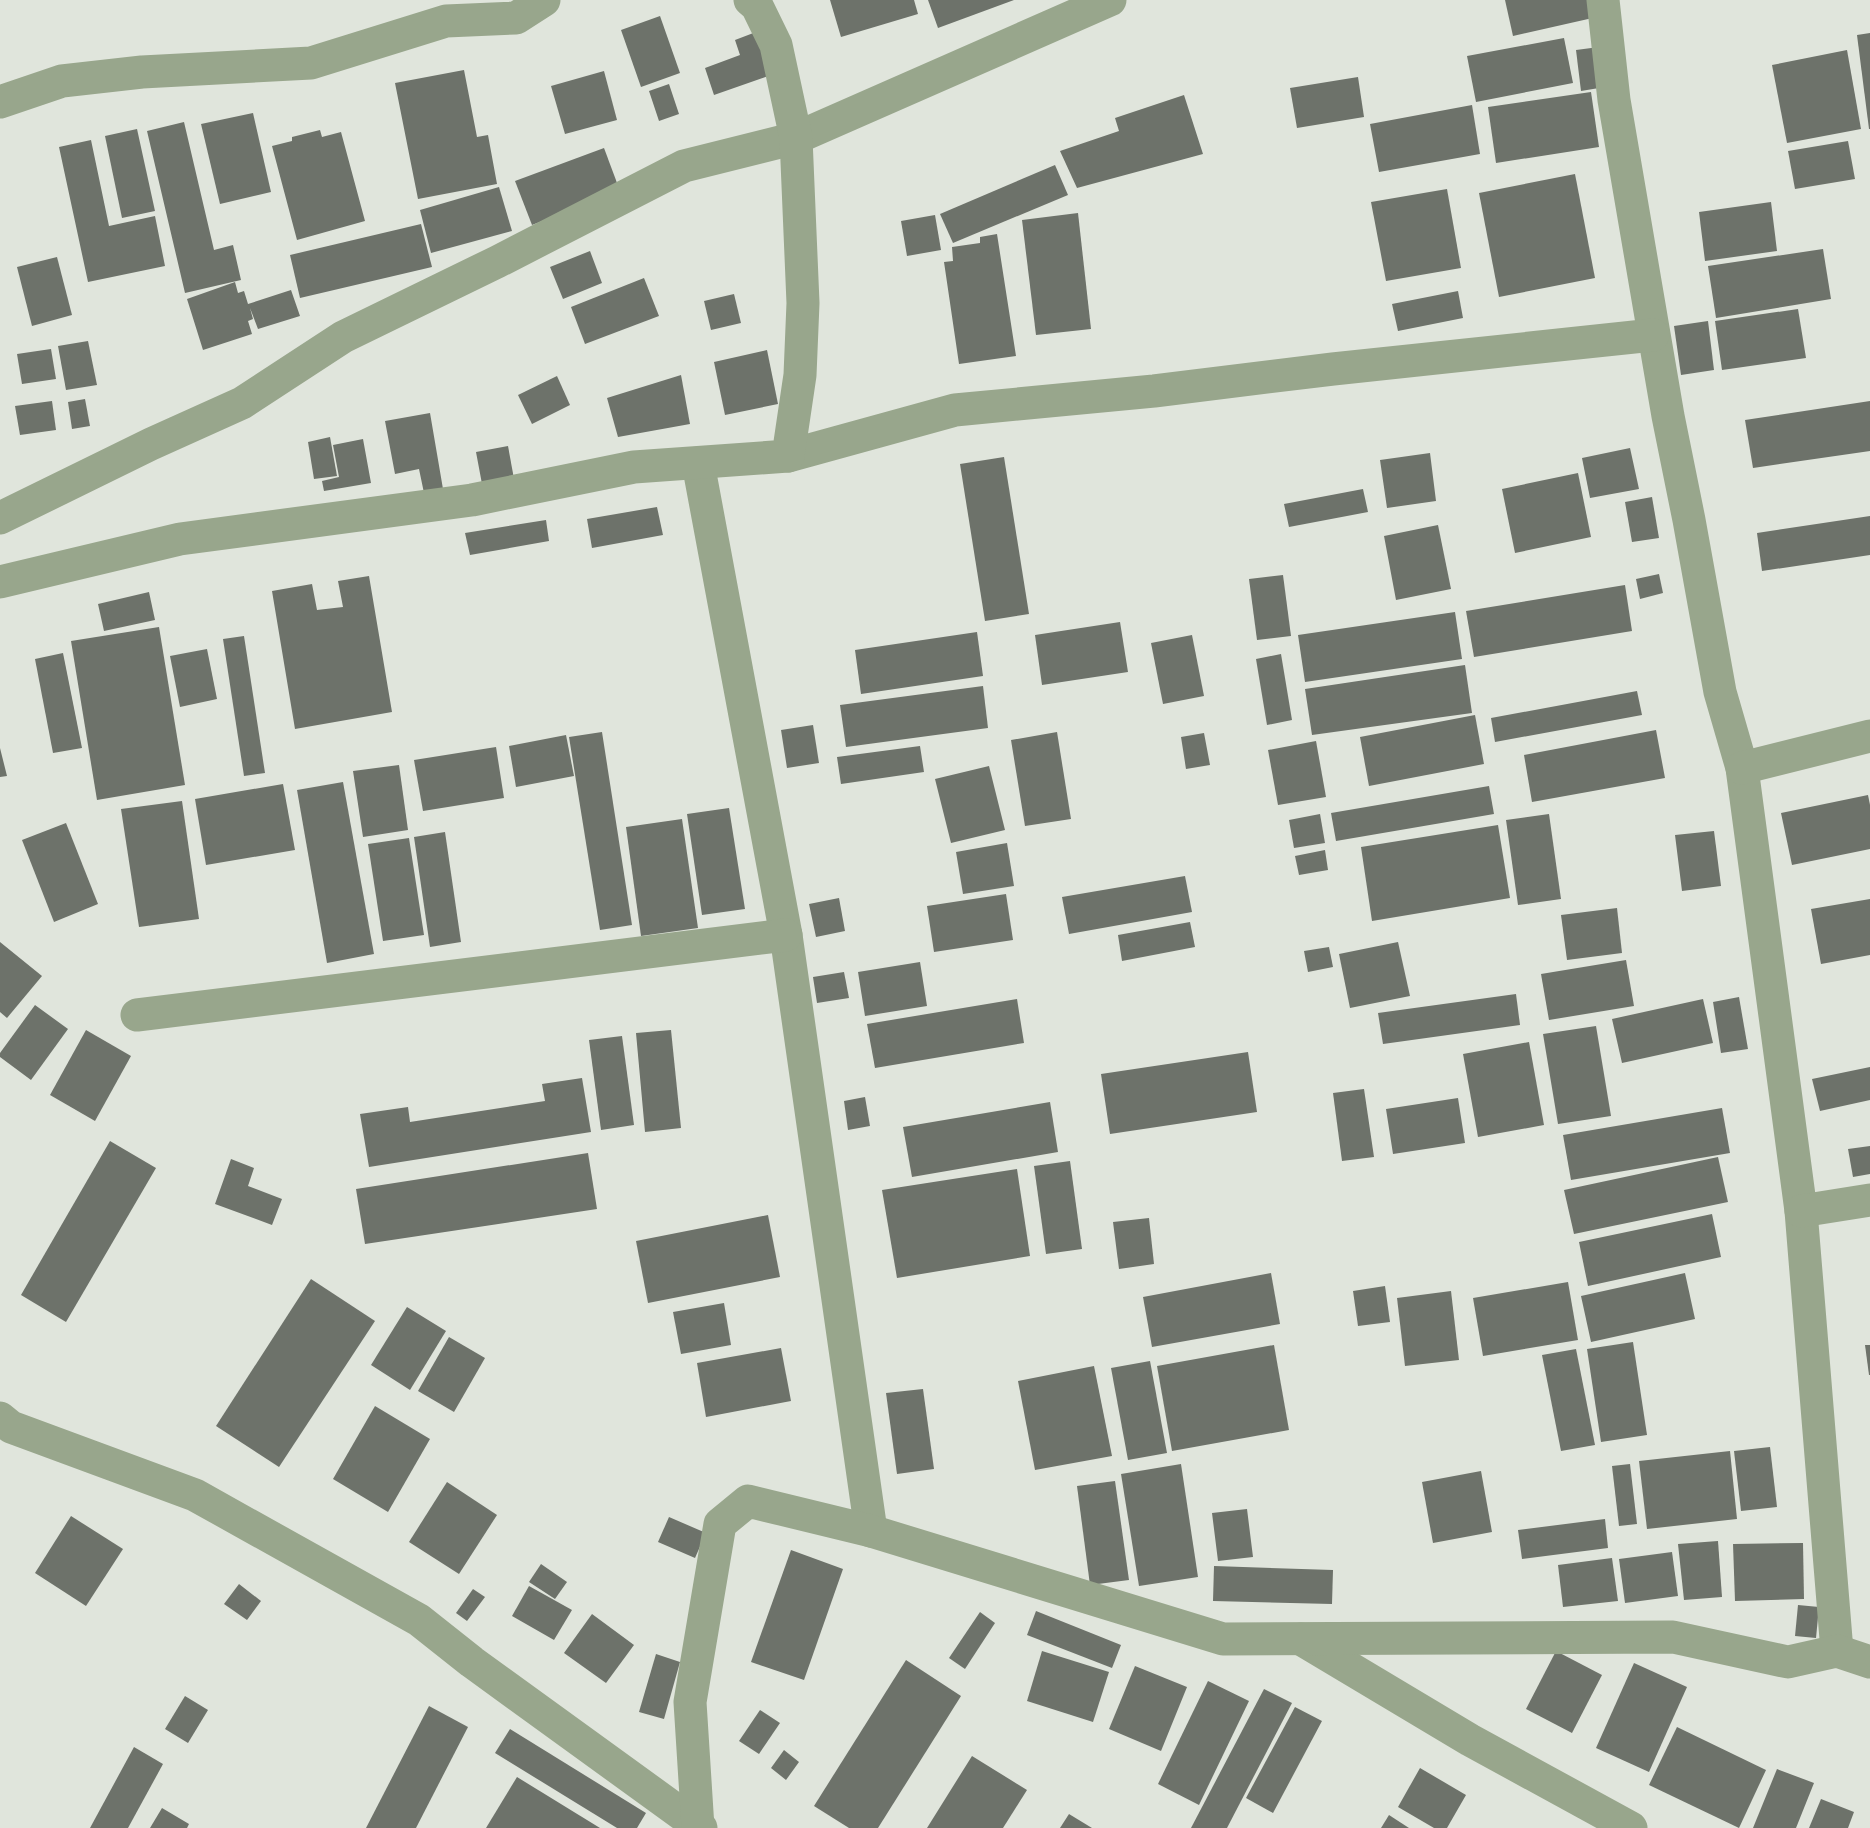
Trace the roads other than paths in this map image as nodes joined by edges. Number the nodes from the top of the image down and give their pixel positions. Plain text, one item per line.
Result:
1 (544, 0) edge
2 (1110, 0) edge
3 (1603, 0) edge
4 (760, 2) edge
5 (1083, 6) edge
6 (0, 102) edge
7 (796, 138) junction
8 (1653, 335) junction
9 (788, 456) junction
10 (698, 463) junction
11 (0, 518) edge
12 (0, 582) edge
13 (1870, 736) edge
14 (1742, 768) junction
15 (786, 935) junction
16 (137, 1015) dead end
17 (1870, 1200) edge
18 (1801, 1211) junction
19 (4, 1431) edge
20 (871, 1531) junction
21 (1300, 1639) junction
22 (1837, 1652) junction
23 (1870, 1662) edge
24 (699, 1828) edge
25 (1630, 1828) edge

1 - 6 street
2 - 5 street
3 - 8 street
4 - 7 street
5 - 7 street
7 - 9 street
7 - 11 street
8 - 9 street
8 - 14 street
9 - 10 street
10 - 12 street
10 - 15 street
13 - 14 street
14 - 18 street
15 - 16 street
15 - 20 street
17 - 18 street
18 - 22 street
19 - 24 street
20 - 21 street
20 - 24 street
21 - 22 street
21 - 25 street
22 - 23 street

